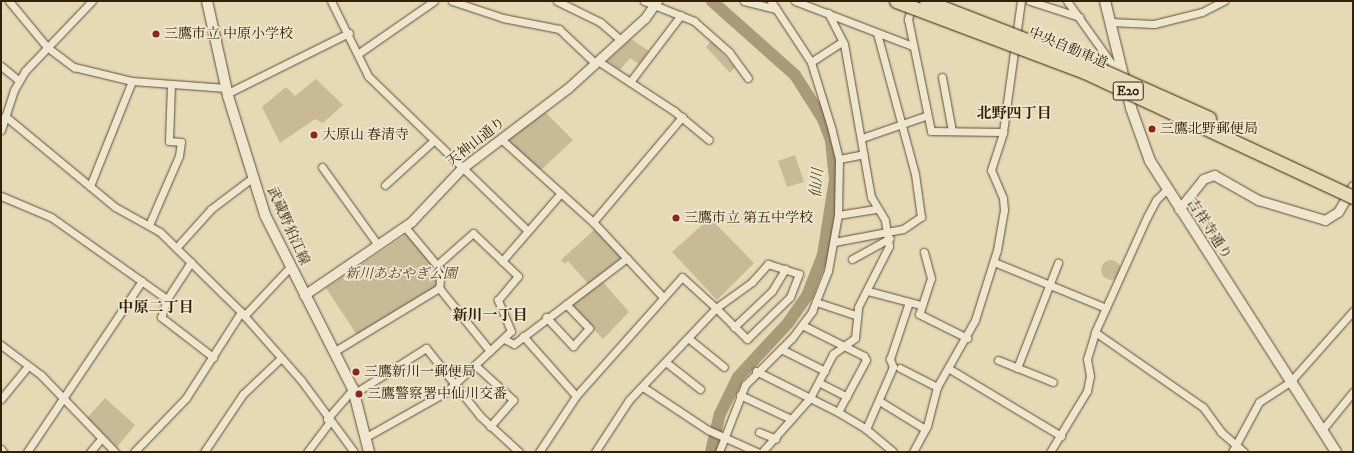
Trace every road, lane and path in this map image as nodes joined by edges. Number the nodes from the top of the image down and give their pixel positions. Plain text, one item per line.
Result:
1 (10, 1) edge
2 (92, 1) edge
3 (207, 1) edge
4 (331, 1) edge
5 (434, 1) edge
6 (452, 1) edge
7 (557, 1) edge
8 (644, 1) edge
9 (744, 1) edge
10 (771, 1) edge
11 (795, 1) edge
12 (896, 1) edge
13 (914, 1) edge
14 (926, 1) edge
15 (1021, 1) edge
16 (1030, 1) edge
17 (1067, 1) edge
18 (1105, 1) edge
19 (1224, 1) edge
20 (656, 3) edge
21 (776, 9) junction
22 (828, 13) junction
23 (681, 15) junction
24 (1080, 16) junction
25 (1110, 22) junction
26 (349, 33) junction
27 (877, 33) junction
28 (621, 40) junction
29 (842, 42) junction
30 (912, 46) junction
31 (47, 47) junction
32 (359, 54) junction
33 (596, 62) junction
34 (811, 62) junction
35 (1, 66) edge
36 (1120, 68) junction
37 (942, 77) dead end
38 (748, 78) dead end
39 (18, 80) junction
40 (132, 81) junction
41 (630, 82) junction
42 (171, 84) junction
43 (227, 90) junction
44 (5, 116) junction
45 (925, 116) junction
46 (682, 118) junction
47 (900, 124) junction
48 (1, 130) edge
49 (952, 131) junction
50 (1003, 132) junction
51 (862, 138) junction
52 (501, 139) junction
53 (709, 140) dead end
54 (433, 141) junction
55 (864, 154) junction
56 (839, 159) junction
57 (322, 167) dead end
58 (461, 168) junction
59 (252, 178) junction
60 (385, 185) dead end
61 (90, 186) junction
62 (1353, 186) edge
63 (1166, 190) junction
64 (561, 193) junction
65 (1, 196) edge
66 (1353, 197) edge
67 (876, 209) junction
68 (1179, 209) junction
69 (838, 215) junction
70 (593, 222) junction
71 (149, 225) junction
72 (405, 227) junction
73 (527, 230) junction
74 (889, 235) junction
75 (834, 242) junction
76 (378, 245) junction
77 (176, 248) junction
78 (924, 252) dead end
79 (627, 258) junction
80 (852, 259) dead end
81 (502, 261) junction
82 (191, 262) junction
83 (994, 262) junction
84 (1058, 263) dead end
85 (438, 265) junction
86 (290, 266) junction
87 (785, 269) junction
88 (142, 281) junction
89 (1049, 286) junction
90 (440, 288) junction
91 (868, 291) junction
92 (304, 295) junction
93 (663, 297) junction
94 (167, 299) junction
95 (816, 302) junction
96 (909, 302) junction
97 (566, 304) junction
98 (920, 305) junction
99 (716, 308) junction
100 (1106, 308) junction
101 (1353, 311) edge
102 (242, 314) junction
103 (855, 316) junction
104 (546, 317) junction
105 (802, 326) junction
106 (734, 327) junction
107 (1095, 332) junction
108 (523, 336) junction
109 (688, 338) junction
110 (967, 338) junction
111 (504, 339) junction
112 (1, 345) edge
113 (845, 346) junction
114 (781, 348) junction
115 (335, 351) junction
116 (490, 351) junction
117 (213, 356) junction
118 (281, 358) junction
119 (998, 360) dead end
120 (666, 363) junction
121 (475, 365) junction
122 (28, 366) junction
123 (724, 367) dead end
124 (900, 368) dead end
125 (948, 368) junction
126 (1017, 368) junction
127 (756, 371) junction
128 (825, 371) junction
129 (1053, 382) dead end
130 (1290, 382) junction
131 (820, 383) junction
132 (453, 386) junction
133 (642, 387) junction
134 (937, 387) junction
135 (700, 389) dead end
136 (354, 391) junction
137 (1353, 392) edge
138 (740, 395) junction
139 (576, 396) junction
140 (847, 397) junction
141 (810, 398) junction
142 (1, 399) edge
143 (60, 399) junction
144 (880, 402) junction
145 (838, 412) junction
146 (790, 419) junction
147 (328, 421) junction
148 (490, 426) junction
149 (866, 429) junction
150 (925, 429) junction
151 (1322, 430) junction
152 (759, 432) dead end
153 (723, 434) junction
154 (1061, 436) junction
155 (366, 437) junction
156 (101, 439) junction
157 (776, 439) junction
158 (1238, 447) junction
159 (1, 449) edge
160 (3, 452) edge
161 (27, 452) edge
162 (90, 452) edge
163 (115, 452) edge
164 (134, 452) edge
165 (204, 452) edge
166 (307, 452) edge
167 (354, 452) edge
168 (369, 452) edge
169 (519, 452) edge
170 (539, 452) edge
171 (596, 452) edge
172 (719, 452) edge
173 (757, 452) edge
174 (762, 452) edge
175 (893, 452) edge
176 (913, 452) edge
177 (1050, 452) edge
178 (1232, 452) edge
179 (1244, 452) edge
180 (1336, 452) edge

1 - 31 street
2 - 31 street
3 - 43 main road, 武蔵野狛江線
4 - 26 street
5 - 32 street
6 - 33 street
7 - 28 street
8 - 20 street
9 - 21 street
10 - 21 street
11 - 22 street
12 - 66 highway, 中央自動車道 / E20, bridge
13 - 30 street
14 - 62 highway, 中央自動車道 / E20, bridge
15 - 50 street
16 - 24 street
17 - 24 street
18 - 25 main road, 吉祥寺通り
19 - 25 street
20 - 23 street
20 - 28 street, 天神山通り
21 - 34 street
22 - 27 street
22 - 29 street
23 - 38 street
23 - 41 street
24 - 36 street
25 - 36 main road, 吉祥寺通り
26 - 32 street
26 - 43 street
27 - 30 street
27 - 47 street
28 - 33 street, 天神山通り
29 - 34 street
29 - 51 street
30 - 45 street
31 - 39 street
31 - 40 street
32 - 54 street
33 - 41 street
33 - 52 street, 天神山通り
34 - 56 street
35 - 39 street
36 - 63 main road, 吉祥寺通り
37 - 49 street
39 - 44 street
40 - 42 street
40 - 61 street
41 - 46 street
42 - 43 street
42 - 71 street
43 - 59 main road, 武蔵野狛江線
44 - 48 street
44 - 61 street
45 - 47 street
45 - 49 street
46 - 53 street
46 - 70 street
47 - 51 street
47 - 74 street
49 - 50 street
50 - 83 street
51 - 55 street
52 - 58 street, 天神山通り
52 - 64 street
54 - 58 street
54 - 60 street
55 - 56 street
55 - 67 street
56 - 69 street
57 - 76 street
58 - 72 street, 天神山通り
58 - 73 street
59 - 77 street
59 - 86 main road, 武蔵野狛江線
61 - 71 street
62 - 68 street
63 - 68 main road, 吉祥寺通り
63 - 100 street
64 - 70 street
64 - 73 street
65 - 88 street
67 - 69 street
67 - 74 street
68 - 130 main road, 吉祥寺通り
69 - 75 street
70 - 79 street
71 - 77 street
72 - 76 street, 天神山通り
72 - 85 street
73 - 81 street
74 - 75 street
74 - 80 street
74 - 91 street
75 - 95 street
76 - 92 street, 天神山通り
77 - 82 street
78 - 98 street
79 - 93 street
79 - 97 street
81 - 85 street
81 - 111 street
82 - 94 street
82 - 102 street
83 - 89 street
83 - 110 street
84 - 89 street
85 - 90 street
86 - 92 main road, 武蔵野狛江線
86 - 102 street
87 - 99 street
87 - 106 street
87 - 106 street
88 - 94 street
88 - 143 street
89 - 100 street
89 - 126 street
90 - 115 street
90 - 116 street
91 - 96 street
91 - 103 street
92 - 115 main road, 武蔵野狛江線
93 - 99 street
93 - 139 street
94 - 117 street
95 - 103 street
95 - 105 street
96 - 98 street
96 - 144 street
97 - 104 street
97 - 104 street
98 - 110 street
99 - 106 street
99 - 109 street
100 - 107 street
101 - 130 street
102 - 117 street
102 - 118 street
103 - 113 street
104 - 108 street
105 - 113 street
105 - 114 street
107 - 154 street
107 - 158 street
108 - 111 street
108 - 139 street
109 - 120 street
109 - 123 street
110 - 125 street
111 - 116 street
112 - 122 street
113 - 128 street
113 - 140 street
114 - 127 street
114 - 128 street
115 - 136 main road, 武蔵野狛江線
116 - 121 street
117 - 164 street
118 - 147 street
118 - 165 street
119 - 126 street
120 - 133 street
120 - 135 street
121 - 132 street
121 - 148 street
122 - 142 street
122 - 143 street
124 - 134 street
125 - 134 street
125 - 154 street
126 - 129 street
127 - 138 street
127 - 141 street
128 - 131 street
130 - 151 main road, 吉祥寺通り
130 - 158 street
131 - 140 street
131 - 141 street
132 - 136 street
132 - 148 street
132 - 155 street
133 - 153 street
133 - 171 street
134 - 150 street
136 - 147 street
136 - 155 main road, 武蔵野狛江線
137 - 151 street
138 - 146 street
138 - 153 street
139 - 170 street
140 - 145 street
141 - 145 street
141 - 146 street
143 - 156 street
143 - 161 street
144 - 149 street
144 - 150 street
145 - 149 street
146 - 157 street
147 - 166 street
147 - 167 street
148 - 169 street
149 - 175 street
150 - 176 street
151 - 180 main road, 吉祥寺通り
152 - 157 street
153 - 172 street
153 - 173 street
154 - 177 street
155 - 168 main road, 武蔵野狛江線
156 - 162 street
156 - 163 street
157 - 174 street
158 - 178 street
158 - 179 street
159 - 160 street

